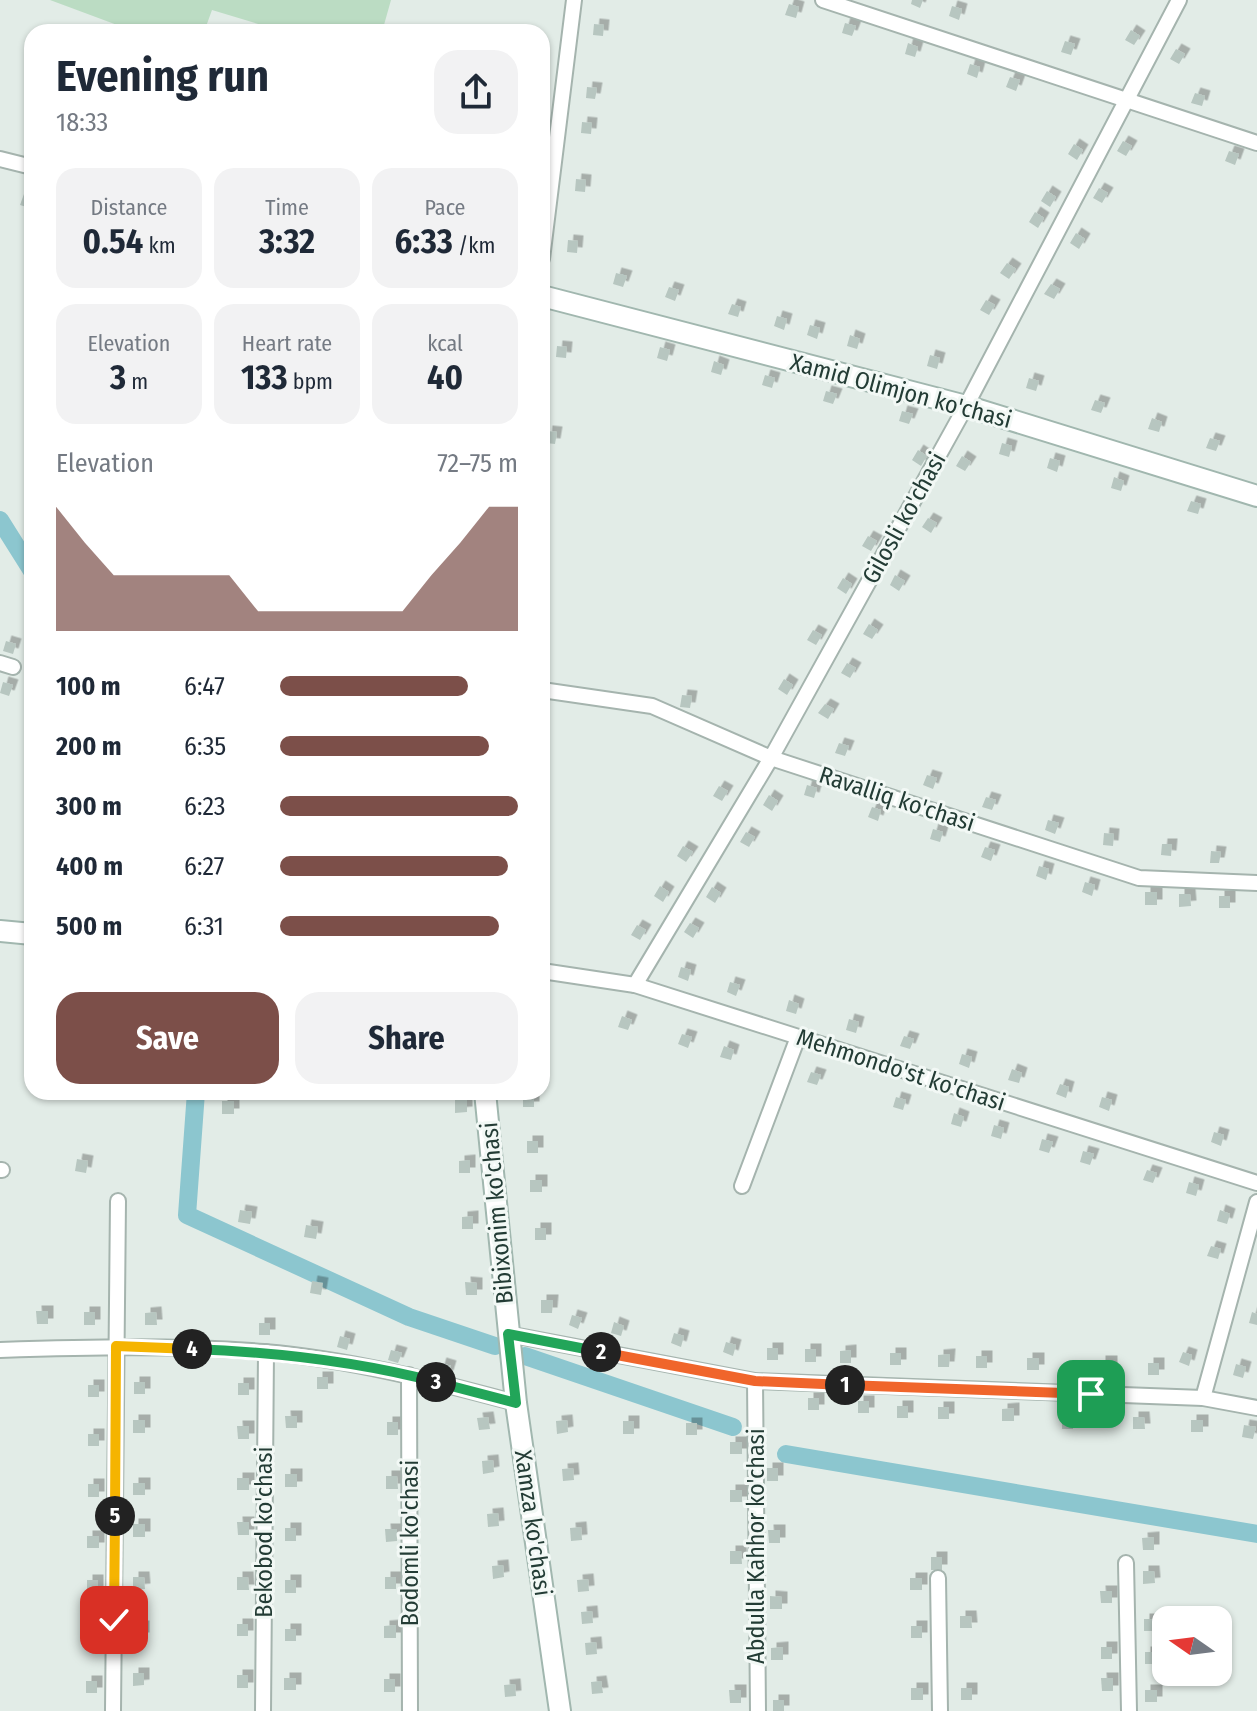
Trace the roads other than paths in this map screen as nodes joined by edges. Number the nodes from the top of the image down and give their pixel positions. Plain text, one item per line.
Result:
1 (574, 0) edge
2 (823, 0) edge
3 (1179, 0) edge
4 (1126, 101) junction
5 (1257, 143) edge
6 (0, 159) edge
7 (24, 165) edge
8 (550, 194) edge
9 (550, 298) edge
10 (966, 406) junction
11 (1257, 496) edge
12 (550, 691) edge
13 (771, 758) junction
14 (1257, 883) edge
15 (0, 931) edge
16 (24, 933) edge
17 (550, 972) edge
18 (635, 985) junction
19 (798, 1037) junction
20 (486, 1100) edge
21 (1257, 1183) edge
22 (742, 1186) dead end
23 (118, 1201) dead end
24 (1257, 1202) edge
25 (508, 1334) junction
26 (116, 1346) junction
27 (0, 1350) edge
28 (266, 1352) junction
29 (409, 1375) junction
30 (755, 1381) junction
31 (1203, 1398) junction
32 (516, 1403) junction
33 (1257, 1408) edge
34 (1126, 1563) dead end
35 (938, 1578) dead end
36 (113, 1711) edge
37 (263, 1711) edge
38 (410, 1711) edge
39 (560, 1711) edge
40 (758, 1711) edge
41 (940, 1711) edge
42 (1129, 1711) edge

1 - 8 street
2 - 4 street
3 - 4 street, Gilosli ko'chasi
4 - 5 street
4 - 10 street, Gilosli ko'chasi
6 - 7 street
9 - 10 main road, Xamid Olimjon ko'chasi
10 - 11 main road, Xamid Olimjon ko'chasi
10 - 13 street, Gilosli ko'chasi
12 - 13 street, Ravalliq ko'chasi
13 - 14 street, Ravalliq ko'chasi
13 - 18 street, Gilosli ko'chasi
15 - 16 main road
17 - 18 street, Mehmondo'st ko'chasi
18 - 19 street, Mehmondo'st ko'chasi
19 - 21 street, Mehmondo'st ko'chasi
19 - 22 street
20 - 25 main road, Bibixonim ko'chasi
23 - 26 street
24 - 31 street
25 - 30 street
25 - 32 main road, Xamza ko'chasi
26 - 27 street
26 - 28 street
26 - 36 street
28 - 29 street
28 - 37 street, Bekobod ko'chasi
29 - 32 street
29 - 38 street, Bodomli ko'chasi
30 - 31 street
30 - 40 street, Abdulla Kahhor ko'chasi
31 - 33 street
32 - 39 main road, Xamza ko'chasi
34 - 42 street
35 - 41 street

